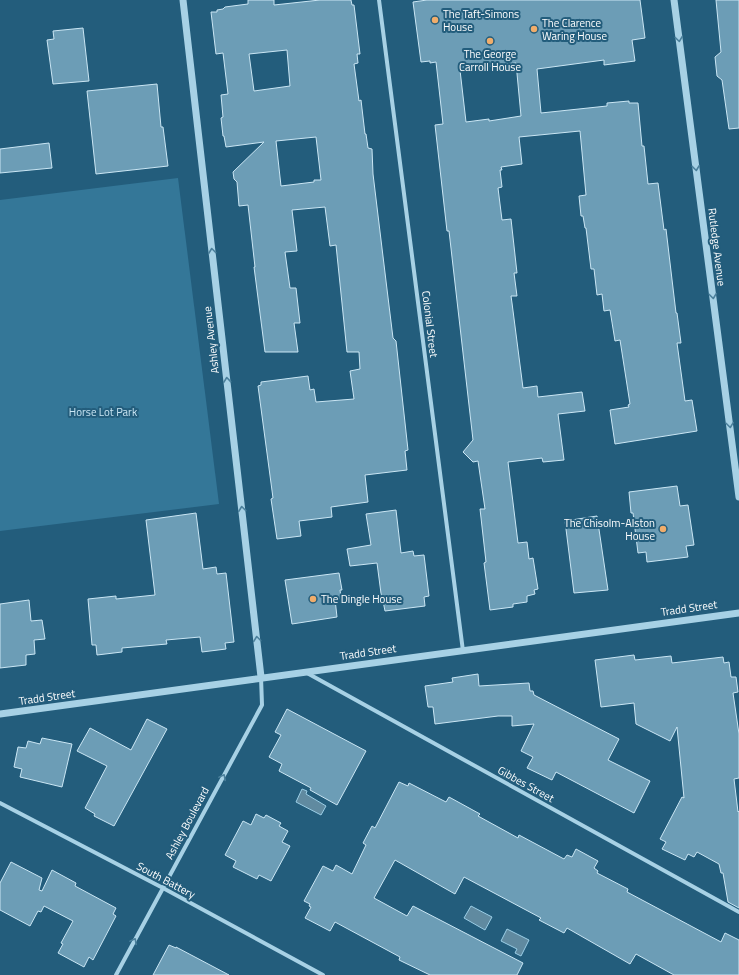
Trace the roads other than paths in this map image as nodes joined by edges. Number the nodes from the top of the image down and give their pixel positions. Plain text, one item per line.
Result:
1 (182, 0) edge
2 (378, 0) edge
3 (674, 0) edge
4 (739, 497) edge
5 (739, 612) edge
6 (463, 651) junction
7 (304, 672) junction
8 (261, 677) junction
9 (0, 714) edge
10 (0, 803) edge
11 (163, 888) junction
12 (739, 912) edge
13 (116, 975) edge
14 (323, 975) edge

8 -> 1 street, Ashley Avenue
2 - 6 street, Colonial Street
3 -> 4 street, Rutledge Avenue
5 - 6 street, Tradd Street
6 - 7 street, Tradd Street
7 - 8 street, Tradd Street
7 - 12 street, Gibbes Street
8 - 9 street, Tradd Street
11 -> 8 street, Ashley Boulevard
10 - 11 street, South Battery
13 -> 11 street, Ashley Boulevard
11 - 14 street, South Battery

